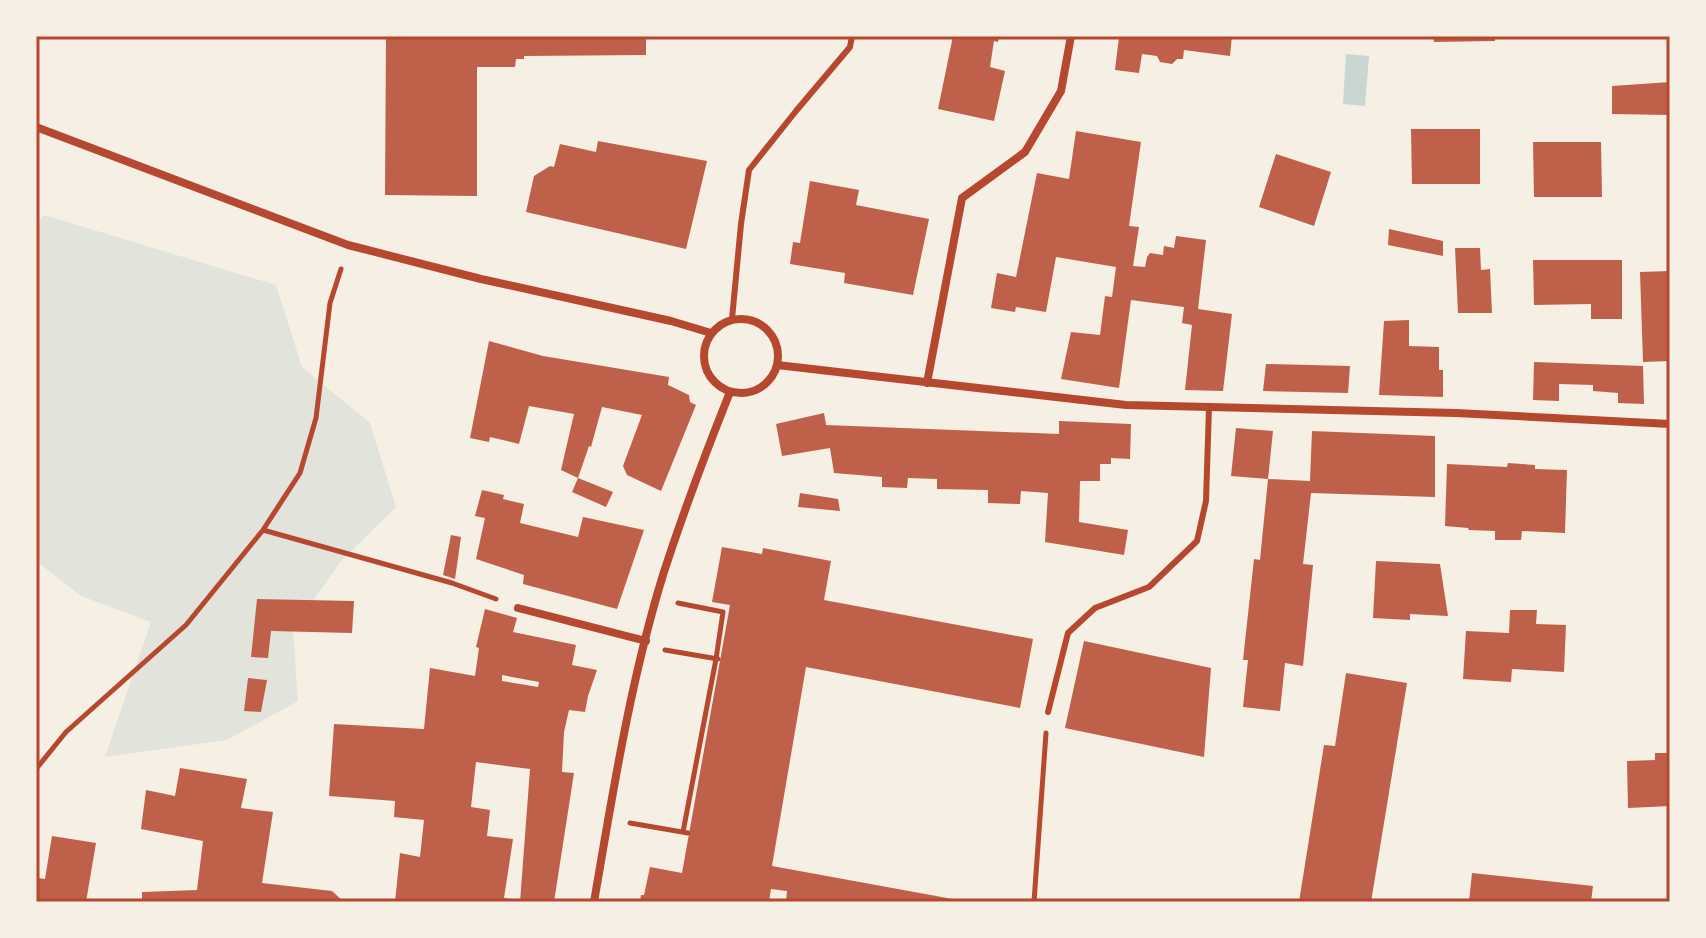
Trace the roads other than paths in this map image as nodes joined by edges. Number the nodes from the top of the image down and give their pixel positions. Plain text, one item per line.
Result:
1 (852, 36) edge
2 (1071, 36) edge
3 (36, 127) edge
4 (732, 319) junction
5 (711, 333) junction
6 (777, 365) junction
7 (927, 383) junction
8 (730, 392) junction
9 (1209, 407) junction
10 (1670, 424) edge
11 (518, 608) road end
12 (646, 641) junction
13 (1048, 712) road end
14 (594, 902) edge

1 - 4 lane
2 - 7 street
3 - 5 street
4 - 5 street
4 - 6 street
5 - 8 street
6 - 7 street
6 - 8 street
7 - 9 street
8 - 12 street
9 - 10 street
9 - 13 lane
11 - 12 street
12 - 14 street

